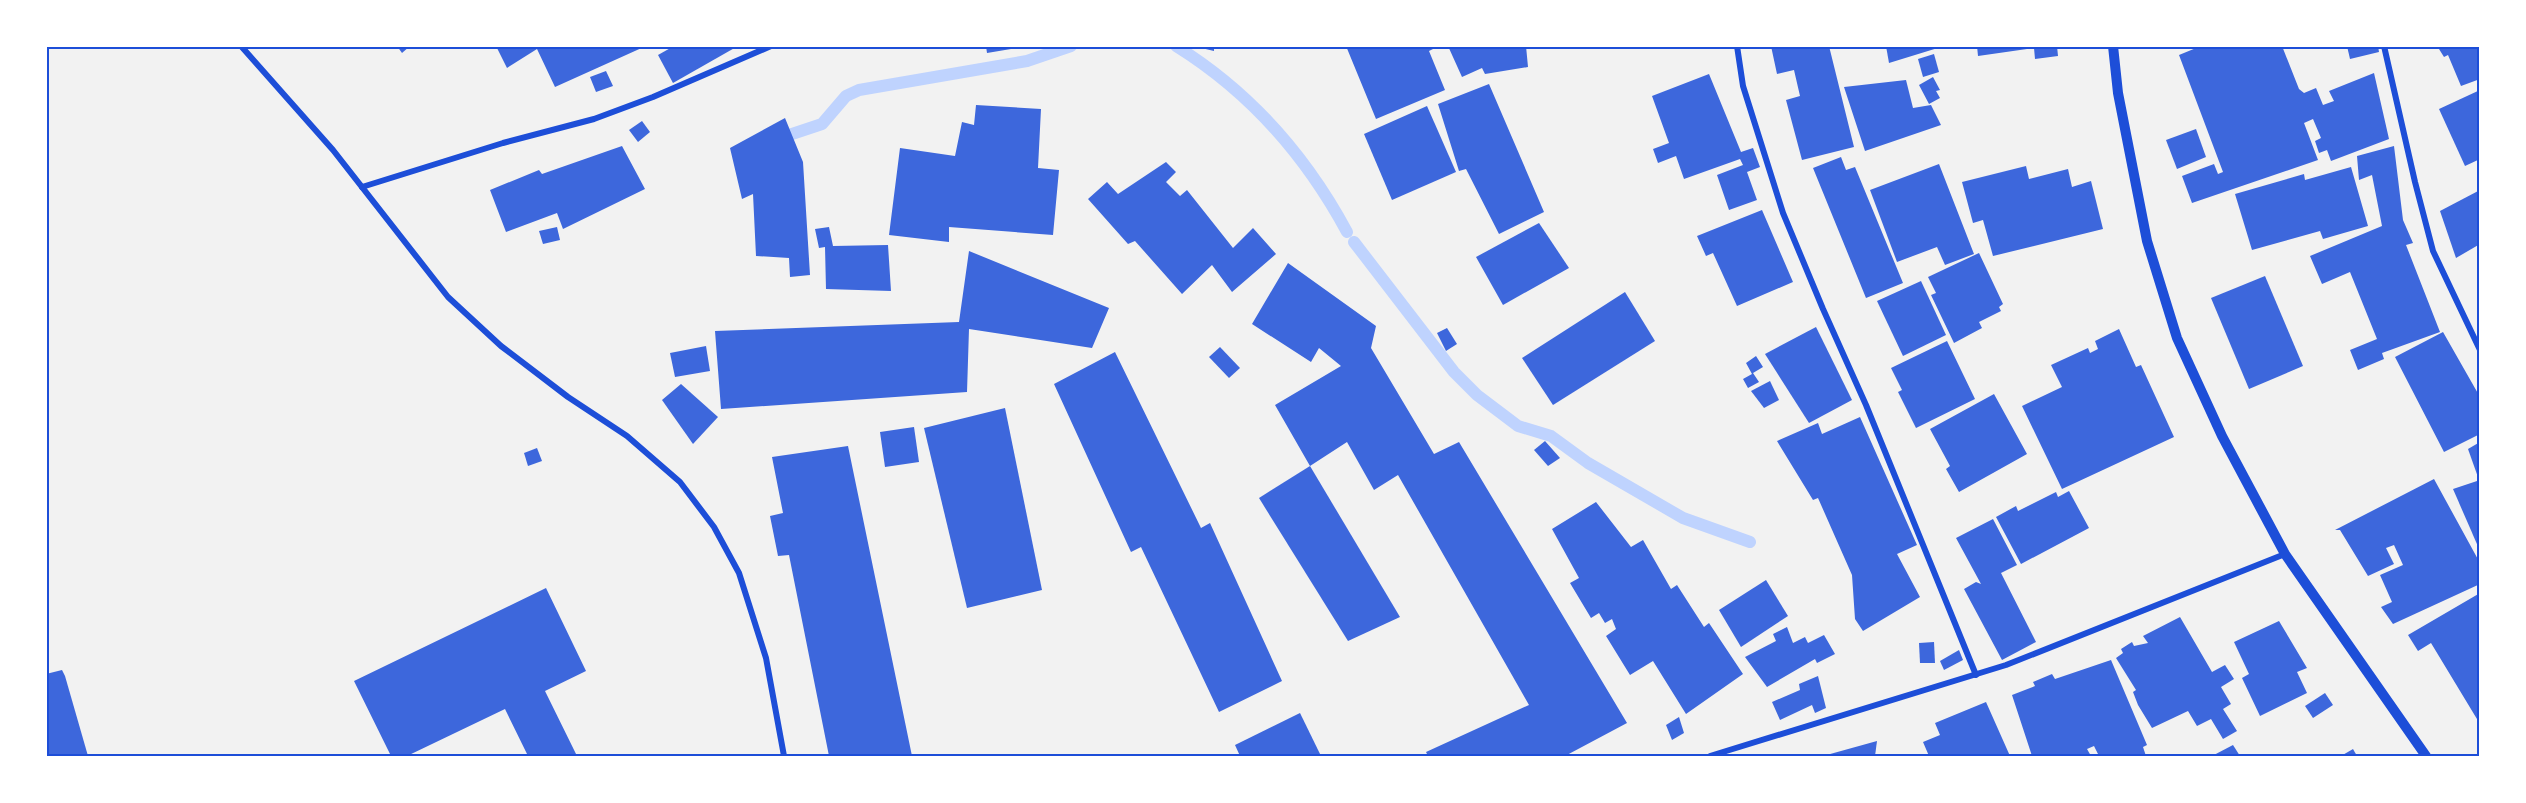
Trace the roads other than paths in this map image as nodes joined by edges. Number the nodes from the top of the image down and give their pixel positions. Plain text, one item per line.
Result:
1 (241, 46) edge
2 (771, 46) edge
3 (1737, 46) edge
4 (2113, 46) edge
5 (2384, 46) edge
6 (362, 187) junction
7 (2480, 350) edge
8 (2285, 554) junction
9 (1976, 675) junction
10 (784, 756) edge
11 (1710, 756) edge
12 (2426, 756) edge

1 - 6 street
2 - 6 street
3 - 9 street
4 - 8 street
5 - 7 street
6 - 10 street
8 - 9 street
8 - 12 street
9 - 11 street

